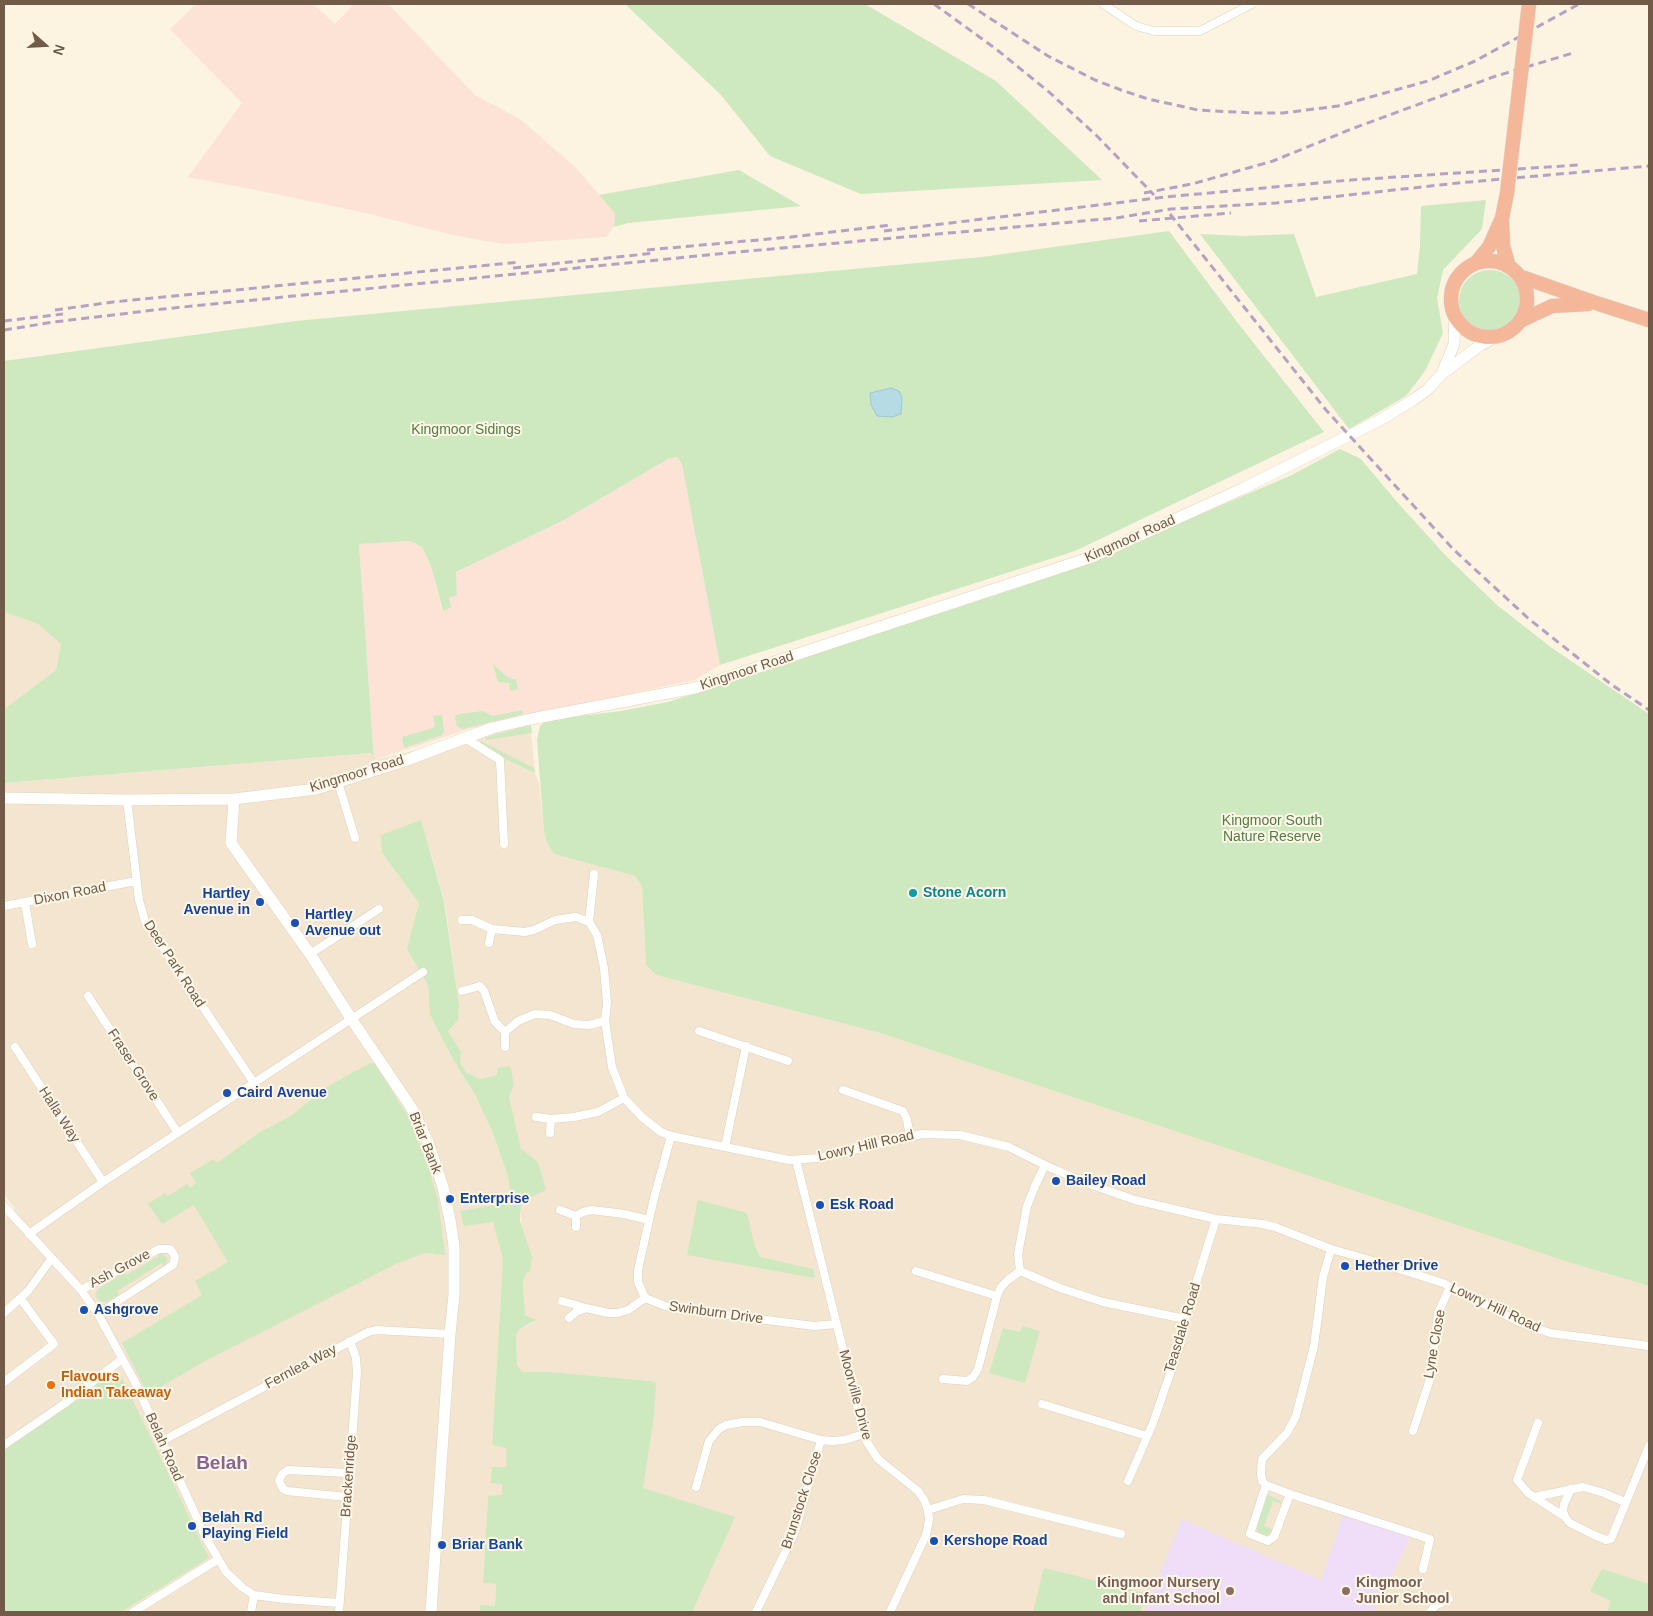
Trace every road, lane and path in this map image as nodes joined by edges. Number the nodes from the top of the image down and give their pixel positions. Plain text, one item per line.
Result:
1 (1103, 4) edge
2 (1252, 4) edge
3 (1529, 4) edge
4 (1502, 218) junction
5 (1476, 263) junction
6 (1514, 271) junction
7 (1599, 304) junction
8 (1454, 315) junction
9 (1649, 320) edge
10 (1520, 321) junction
11 (1496, 337) junction
12 (1443, 373) junction
13 (465, 738) junction
14 (338, 782) junction
15 (4, 798) edge
16 (234, 799) junction
17 (127, 800) junction
18 (355, 838) dead end
19 (504, 844) dead end
20 (594, 874) dead end
21 (136, 882) junction
22 (25, 903) junction
23 (4, 906) edge
24 (379, 909) dead end
25 (462, 920) dead end
26 (588, 922) junction
27 (492, 929) junction
28 (489, 943) dead end
29 (32, 944) dead end
30 (310, 954) junction
31 (423, 972) dead end
32 (462, 991) dead end
33 (88, 996) dead end
34 (352, 1020) junction
35 (605, 1021) junction
36 (699, 1030) dead end
37 (505, 1032) junction
38 (505, 1046) dead end
39 (746, 1046) junction
40 (15, 1047) dead end
41 (788, 1061) dead end
42 (254, 1083) junction
43 (843, 1090) dead end
44 (624, 1098) junction
45 (536, 1117) dead end
46 (551, 1119) junction
47 (178, 1133) junction
48 (550, 1133) dead end
49 (671, 1136) junction
50 (910, 1137) junction
51 (725, 1147) junction
52 (796, 1160) junction
53 (1045, 1165) junction
54 (103, 1182) junction
55 (4, 1206) edge
56 (560, 1210) dead end
57 (576, 1216) junction
58 (1216, 1218) junction
59 (649, 1220) junction
60 (576, 1227) dead end
61 (29, 1234) junction
62 (1331, 1249) junction
63 (52, 1258) junction
64 (916, 1271) dead end
65 (1020, 1271) junction
66 (1450, 1287) junction
67 (81, 1290) junction
68 (997, 1296) junction
69 (20, 1298) junction
70 (645, 1298) junction
71 (562, 1301) dead end
72 (586, 1308) junction
73 (4, 1313) edge
74 (98, 1314) junction
75 (568, 1318) dead end
76 (1186, 1319) junction
77 (836, 1324) junction
78 (450, 1334) junction
79 (350, 1341) junction
80 (1649, 1346) edge
81 (122, 1359) junction
82 (943, 1379) dead end
83 (4, 1382) edge
84 (1042, 1404) dead end
85 (1538, 1423) dead end
86 (1413, 1431) dead end
87 (864, 1434) junction
88 (1147, 1436) junction
89 (821, 1440) junction
90 (162, 1441) junction
91 (4, 1445) edge
92 (1649, 1446) edge
93 (1647, 1460) edge
94 (348, 1473) junction
95 (1128, 1481) dead end
96 (1266, 1486) junction
97 (696, 1487) dead end
98 (1571, 1489) junction
99 (1290, 1494) junction
100 (347, 1497) junction
101 (1534, 1497) junction
102 (1625, 1502) junction
103 (928, 1510) junction
104 (1565, 1517) junction
105 (1121, 1534) dead end
106 (217, 1560) junction
107 (1423, 1569) dead end
108 (254, 1595) junction
109 (1442, 1600) dead end
110 (339, 1603) junction
111 (133, 1612) edge
112 (251, 1612) edge
113 (339, 1612) edge
114 (432, 1612) edge
115 (756, 1612) edge
116 (890, 1612) edge
117 (1430, 1612) edge

1 - 2 street
3 - 4 highway, bridge
4 - 5 highway
4 - 6 highway
5 - 6 highway
5 - 8 highway
6 - 7 highway
6 - 10 highway
7 - 9 highway
7 - 10 highway
8 - 11 highway
8 - 12 street, Kingmoor Road
10 - 11 highway
11 - 12 street, Kingmoor Road
12 - 13 street, Kingmoor Road
13 - 14 street, Kingmoor Road
13 - 19 street
14 - 16 street, Kingmoor Road
14 - 18 street
15 - 17 street, Kingmoor Road
16 - 17 street, Kingmoor Road
16 - 30 street, Briar Bank
17 - 21 street, Deer Park Road
20 - 26 street
21 - 22 street, Dixon Road
21 - 42 street, Deer Park Road
22 - 23 street, Dixon Road
22 - 29 street
24 - 30 street
25 - 27 street
26 - 27 street
26 - 35 street, Lowry Hill Road
27 - 28 street
30 - 34 street, Briar Bank
31 - 34 street
32 - 37 street
33 - 47 street, Fraser Grove
34 - 42 street
34 - 78 street, Briar Bank
35 - 37 street
35 - 44 street, Lowry Hill Road
36 - 39 street
37 - 38 street
39 - 41 street
39 - 51 street
40 - 54 street, Halla Way
42 - 47 street
43 - 50 street
44 - 46 street
44 - 49 street, Lowry Hill Road
45 - 46 street
46 - 48 street
47 - 54 street
49 - 51 street, Lowry Hill Road
49 - 59 street
50 - 52 street, Lowry Hill Road
50 - 53 street, Lowry Hill Road
51 - 52 street, Lowry Hill Road
52 - 77 street
53 - 58 street, Lowry Hill Road
53 - 65 street
54 - 61 street
55 - 61 street, Belah Road
56 - 57 street
57 - 59 street
57 - 60 street
58 - 62 street, Lowry Hill Road
58 - 76 street, Teasdale Road
59 - 70 street
61 - 63 street, Belah Road
62 - 66 street, Lowry Hill Road
62 - 96 street
63 - 67 street, Belah Road
63 - 69 street
64 - 68 street
65 - 68 street
65 - 76 street
66 - 80 street, Lowry Hill Road
66 - 86 street, Lyne Close
67 - 74 street, Belah Road
67 - 74 street, Ash Grove
68 - 82 street
69 - 73 street
69 - 83 street
70 - 72 street
70 - 77 street, Swinburn Drive
71 - 72 street
72 - 75 street
74 - 81 street, Belah Road
76 - 88 street, Teasdale Road
77 - 87 street, Moorville Drive
78 - 79 street, Fernlea Way
78 - 114 street, Briar Bank
79 - 90 street, Fernlea Way
79 - 94 street, Brackenridge
81 - 90 street, Belah Road
81 - 91 street
84 - 88 street
85 - 101 street
87 - 89 street, Brunstock Close
87 - 103 street, Moorville Drive
88 - 95 street, Teasdale Road
89 - 97 street, Brunstock Close
89 - 115 street, Brunstock Close
90 - 106 street, Belah Road
92 - 93 street
93 - 102 street
94 - 100 street, Brackenridge
94 - 100 street
96 - 99 street
96 - 99 street
98 - 101 street
98 - 102 street
98 - 104 street
99 - 107 street
100 - 110 street, Brackenridge
101 - 104 street
102 - 104 street
103 - 105 street
103 - 116 street
106 - 108 street, Belah Road
106 - 111 street
108 - 110 street, Belah Road
108 - 112 street
109 - 117 street
110 - 113 street, Brackenridge

